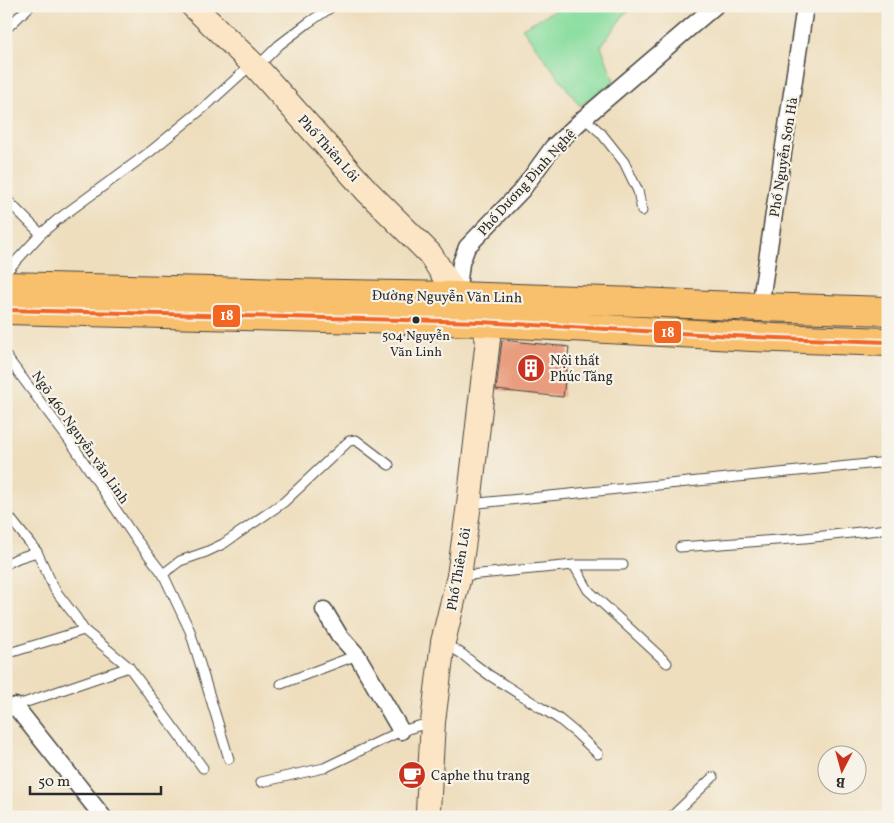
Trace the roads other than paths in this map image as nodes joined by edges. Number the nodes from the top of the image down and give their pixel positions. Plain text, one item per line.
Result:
1 (30, 6) edge
2 (194, 6) edge
3 (333, 6) edge
4 (715, 6) edge
5 (806, 6) edge
6 (6, 28) edge
7 (255, 65) junction
8 (584, 118) junction
9 (6, 199) edge
10 (642, 211) dead end
11 (41, 234) junction
12 (6, 272) edge
13 (6, 286) edge
14 (457, 296) junction
15 (760, 307) junction
16 (6, 310) edge
17 (888, 311) edge
18 (481, 322) junction
19 (888, 342) edge
20 (6, 356) edge
21 (888, 462) edge
22 (389, 464) dead end
23 (469, 504) junction
24 (6, 513) edge
25 (888, 529) edge
26 (680, 548) dead end
27 (37, 552) junction
28 (6, 564) edge
29 (623, 565) dead end
30 (574, 566) junction
31 (163, 574) junction
32 (459, 576) junction
33 (324, 610) dead end
34 (84, 630) junction
35 (443, 642) junction
36 (6, 654) edge
37 (357, 655) junction
38 (667, 663) dead end
39 (129, 667) junction
40 (281, 684) dead end
41 (10, 708) edge
42 (433, 722) junction
43 (401, 731) junction
44 (598, 754) dead end
45 (230, 759) dead end
46 (203, 768) dead end
47 (713, 777) dead end
48 (261, 782) dead end
49 (104, 817) edge
50 (430, 817) edge
51 (671, 817) edge

1 - 6 lane
2 - 7 main road, Phố Thiên Lôi
3 - 7 lane
4 - 8 street, Phố Dương Đình Nghệ
5 - 15 street, Phố Nguyễn Sơn Hà
7 - 11 lane
7 - 14 main road, Phố Thiên Lôi
8 - 10 lane
8 - 14 street, Phố Dương Đình Nghệ
9 - 11 lane
11 - 12 lane
13 - 14 highway, Đường Nguyễn Văn Linh
14 - 15 highway, Đường Nguyễn Văn Linh
14 - 18 main road, Phố Thiên Lôi
15 - 17 highway, Đường Nguyễn Văn Linh
16 - 18 highway, Đường Nguyễn Văn Linh
18 - 19 highway, Đường Nguyễn Văn Linh
18 - 23 main road, Phố Thiên Lôi
20 - 31 lane, Ngõ 460 Nguyễn văn Linh
21 - 23 lane
22 - 31 lane
23 - 32 main road, Phố Thiên Lôi
24 - 27 lane
25 - 26 lane
27 - 28 lane
27 - 34 lane
29 - 30 lane
30 - 32 lane
30 - 38 lane
31 - 45 lane, Ngõ 460 Nguyễn văn Linh
32 - 35 main road, Phố Thiên Lôi
33 - 37 street
34 - 36 lane
34 - 39 lane
35 - 42 main road, Phố Thiên Lôi
35 - 44 lane
37 - 40 lane
37 - 43 street
39 - 41 lane
39 - 46 lane
41 - 49 street
42 - 43 lane
42 - 50 main road, Phố Thiên Lôi
43 - 48 lane
47 - 51 lane

